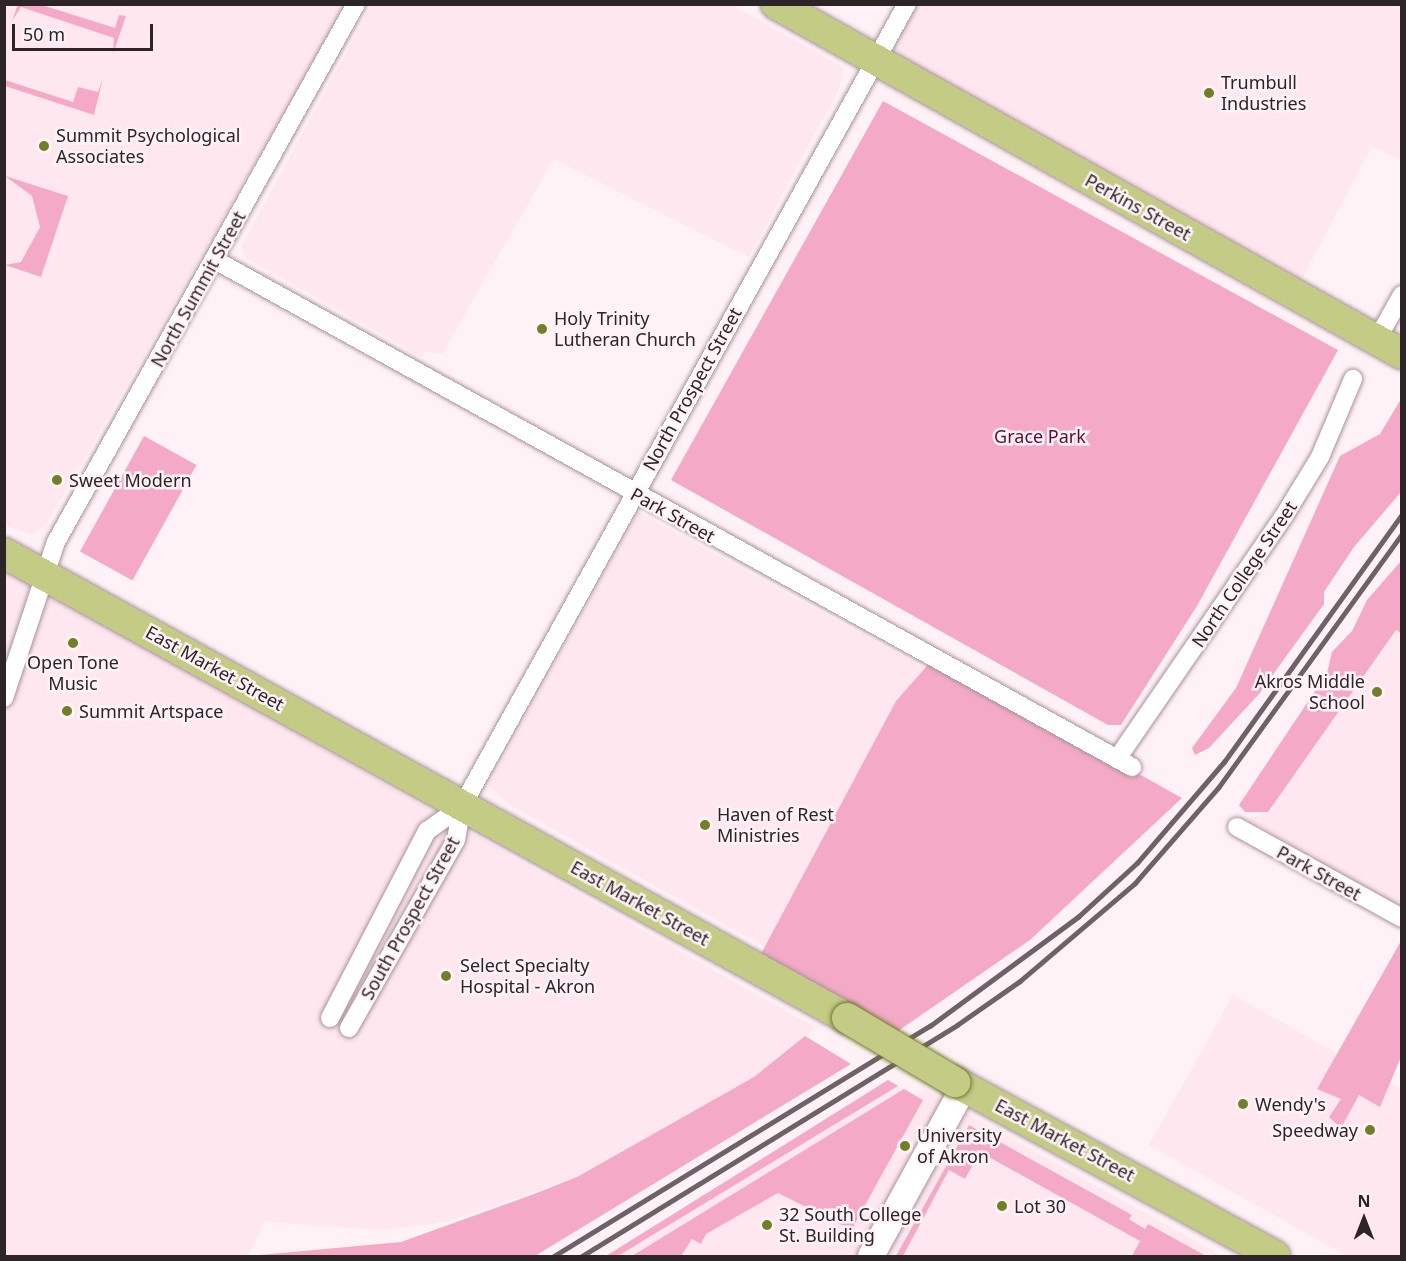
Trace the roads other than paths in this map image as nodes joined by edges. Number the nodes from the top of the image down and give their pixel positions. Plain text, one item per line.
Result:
1 (356, 4) edge
2 (776, 4) edge
3 (907, 4) edge
4 (874, 58) junction
5 (215, 260) junction
6 (1401, 294) edge
7 (1389, 347) edge
8 (1353, 379) dead end
9 (635, 493) junction
10 (4, 553) edge
11 (44, 575) junction
12 (4, 698) edge
13 (1125, 763) joint
14 (462, 806) junction
15 (1238, 827) dead end
16 (1401, 918) edge
17 (330, 1018) dead end
18 (349, 1028) dead end
19 (959, 1084) junction
20 (871, 1257) edge
21 (1275, 1257) edge

1 - 5 street, North Summit Street
2 - 4 main road, Perkins Street
3 - 4 street, North Prospect Street
4 - 7 main road, Perkins Street
4 - 9 street, North Prospect Street
5 - 9 street, Park Street
5 - 11 street, North Summit Street
6 - 7 street
8 - 13 street, North College Street
9 - 13 street, Park Street
9 - 14 street, North Prospect Street
10 - 11 main road, East Market Street
11 - 12 street, North Summit Street
11 - 14 main road, East Market Street
14 - 17 street, South Prospect Street
14 - 18 street, South Prospect Street
14 - 19 main road, East Market Street, bridge
15 - 16 street, Park Street
19 - 20 street
19 - 21 main road, East Market Street

